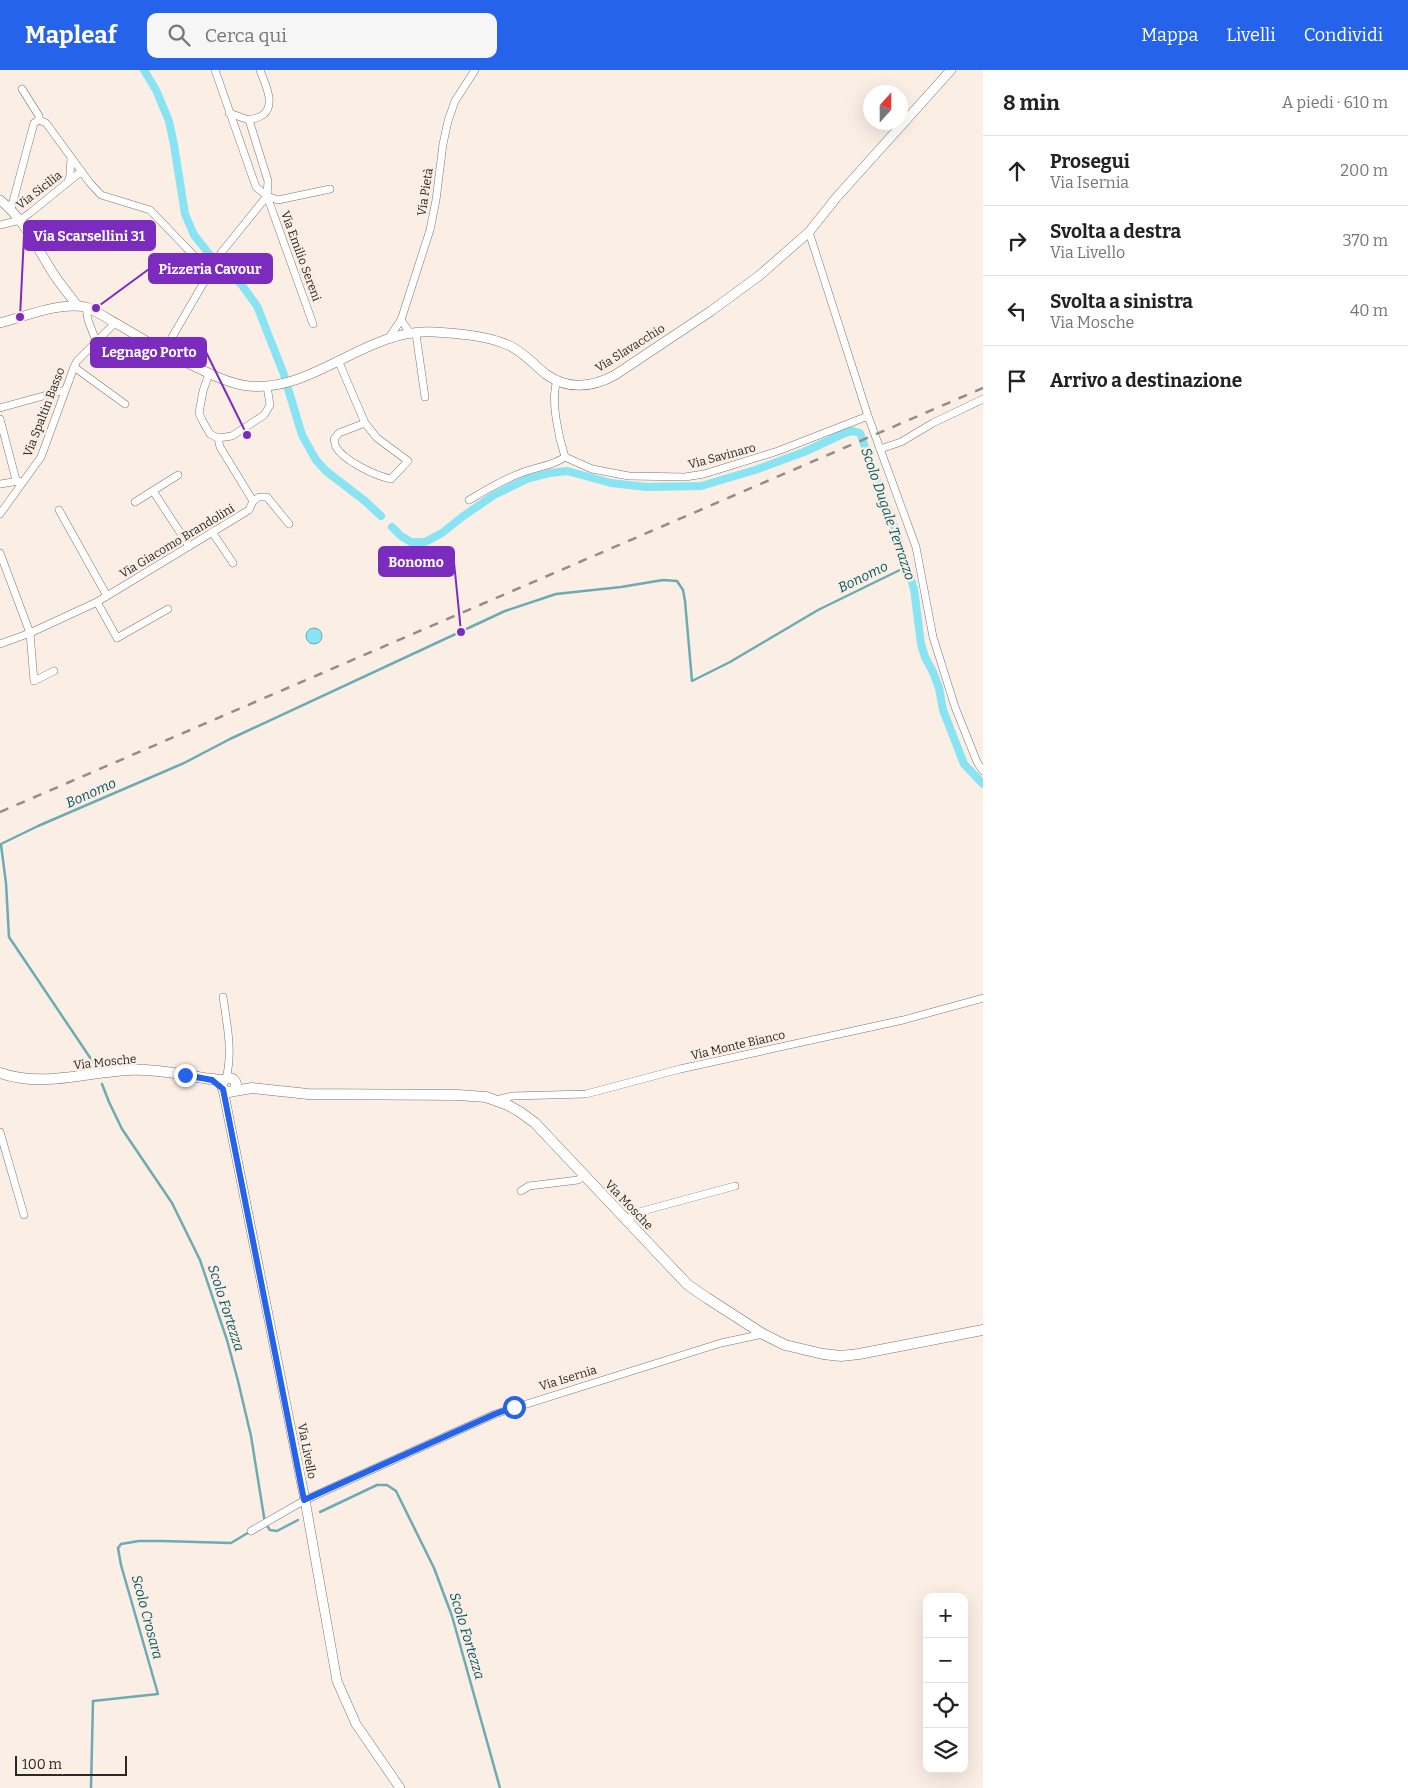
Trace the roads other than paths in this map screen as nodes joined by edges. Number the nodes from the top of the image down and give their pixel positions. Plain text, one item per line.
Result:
1 (215, 70) edge
2 (260, 70) edge
3 (475, 70) edge
4 (951, 70) edge
5 (22, 89) dead end
6 (229, 113) junction
7 (39, 120) junction
8 (249, 120) junction
9 (71, 157) junction
10 (82, 172) junction
11 (67, 182) junction
12 (330, 189) dead end
13 (267, 196) junction
14 (0, 200) edge
15 (10, 209) junction
16 (20, 220) junction
17 (0, 225) edge
18 (809, 232) junction
19 (213, 268) junction
20 (81, 306) junction
21 (400, 320) junction
22 (0, 323) edge
23 (115, 323) junction
24 (313, 324) dead end
25 (414, 334) junction
26 (388, 339) junction
27 (96, 341) junction
28 (164, 351) junction
29 (338, 360) junction
30 (74, 367) junction
31 (209, 374) junction
32 (557, 381) junction
33 (267, 386) junction
34 (65, 390) junction
35 (425, 397) dead end
36 (983, 399) edge
37 (125, 404) dead end
38 (0, 408) edge
39 (868, 416) junction
40 (0, 419) edge
41 (365, 423) junction
42 (218, 438) junction
43 (880, 449) junction
44 (565, 457) junction
45 (178, 475) dead end
46 (20, 481) junction
47 (0, 484) edge
48 (153, 491) junction
49 (469, 500) dead end
50 (253, 501) junction
51 (136, 502) dead end
52 (59, 510) dead end
53 (0, 514) edge
54 (289, 524) dead end
55 (212, 532) junction
56 (189, 546) junction
57 (0, 553) edge
58 (233, 563) dead end
59 (107, 596) junction
60 (97, 602) junction
61 (168, 609) dead end
62 (30, 633) junction
63 (0, 644) edge
64 (54, 671) dead end
65 (983, 771) edge
66 (223, 997) dead end
67 (983, 998) edge
68 (0, 1073) edge
69 (229, 1083) junction
70 (496, 1100) junction
71 (0, 1132) edge
72 (584, 1176) junction
73 (735, 1186) dead end
74 (521, 1191) dead end
75 (24, 1215) dead end
76 (626, 1220) junction
77 (983, 1330) edge
78 (763, 1334) junction
79 (304, 1500) junction
80 (251, 1531) dead end
81 (400, 1788) edge

1 - 6 street, Via Emilio Sereni
2 - 8 street
3 - 21 street, Via Pietà
4 - 18 street, Via Slavacchio
5 - 7 street
6 - 8 street
6 - 13 street, Via Emilio Sereni
7 - 9 street
7 - 15 street
8 - 13 street, Via Emilio Sereni
9 - 10 street
9 - 11 street
10 - 11 street, Via Sicilia
10 - 19 street, Via Sicilia
11 - 16 street, Via Sicilia
12 - 13 street
13 - 19 street
13 - 24 street, Via Emilio Sereni
14 - 15 street
15 - 16 street
16 - 17 street
16 - 20 street
18 - 32 street, Via Slavacchio
18 - 39 street
19 - 28 street
20 - 22 street
20 - 23 street, Via Slavacchio
20 - 27 street
21 - 25 street
21 - 26 street, Via Pietà
23 - 27 street, Via Spaltin Basso
23 - 28 street, Via Slavacchio
25 - 26 street, Via Slavacchio
25 - 32 street, Via Slavacchio
25 - 35 street
26 - 29 street, Via Slavacchio
27 - 30 street, Via Spaltin Basso
28 - 31 street, Via Slavacchio
29 - 33 street, Via Slavacchio
29 - 41 street
30 - 34 street, Via Spaltin Basso
30 - 37 street
31 - 33 street, Via Slavacchio
31 - 42 street
32 - 44 street
33 - 42 street
34 - 38 street
34 - 46 street, Via Spaltin Basso
36 - 43 street
39 - 43 street
39 - 44 street, Via Savinaro
40 - 46 street
41 - 41 street
42 - 50 street
43 - 65 street
44 - 49 street
45 - 48 street
46 - 47 street
46 - 53 street, Via Spaltin Basso
48 - 51 street
48 - 56 street
50 - 54 street
50 - 55 street, Via Giacomo Brandolini
52 - 59 street
55 - 56 street, Via Giacomo Brandolini
55 - 58 street
56 - 59 street, Via Giacomo Brandolini
57 - 62 street
59 - 60 street, Via Giacomo Brandolini
60 - 61 street
60 - 62 street, Via Giacomo Brandolini
62 - 63 street, Via Giacomo Brandolini
62 - 64 street
66 - 69 street
67 - 70 street, Via Monte Bianco
68 - 69 main road, Via Mosche
69 - 70 main road, Via Mosche
69 - 79 street, Via Livello
70 - 72 main road, Via Mosche
71 - 75 street
72 - 74 street
72 - 76 main road, Via Mosche
73 - 76 street
76 - 78 main road, Via Mosche
77 - 78 main road, Via Mosche
78 - 79 street, Via Isernia
79 - 80 street, Via Isernia
79 - 81 street, Via Livello

